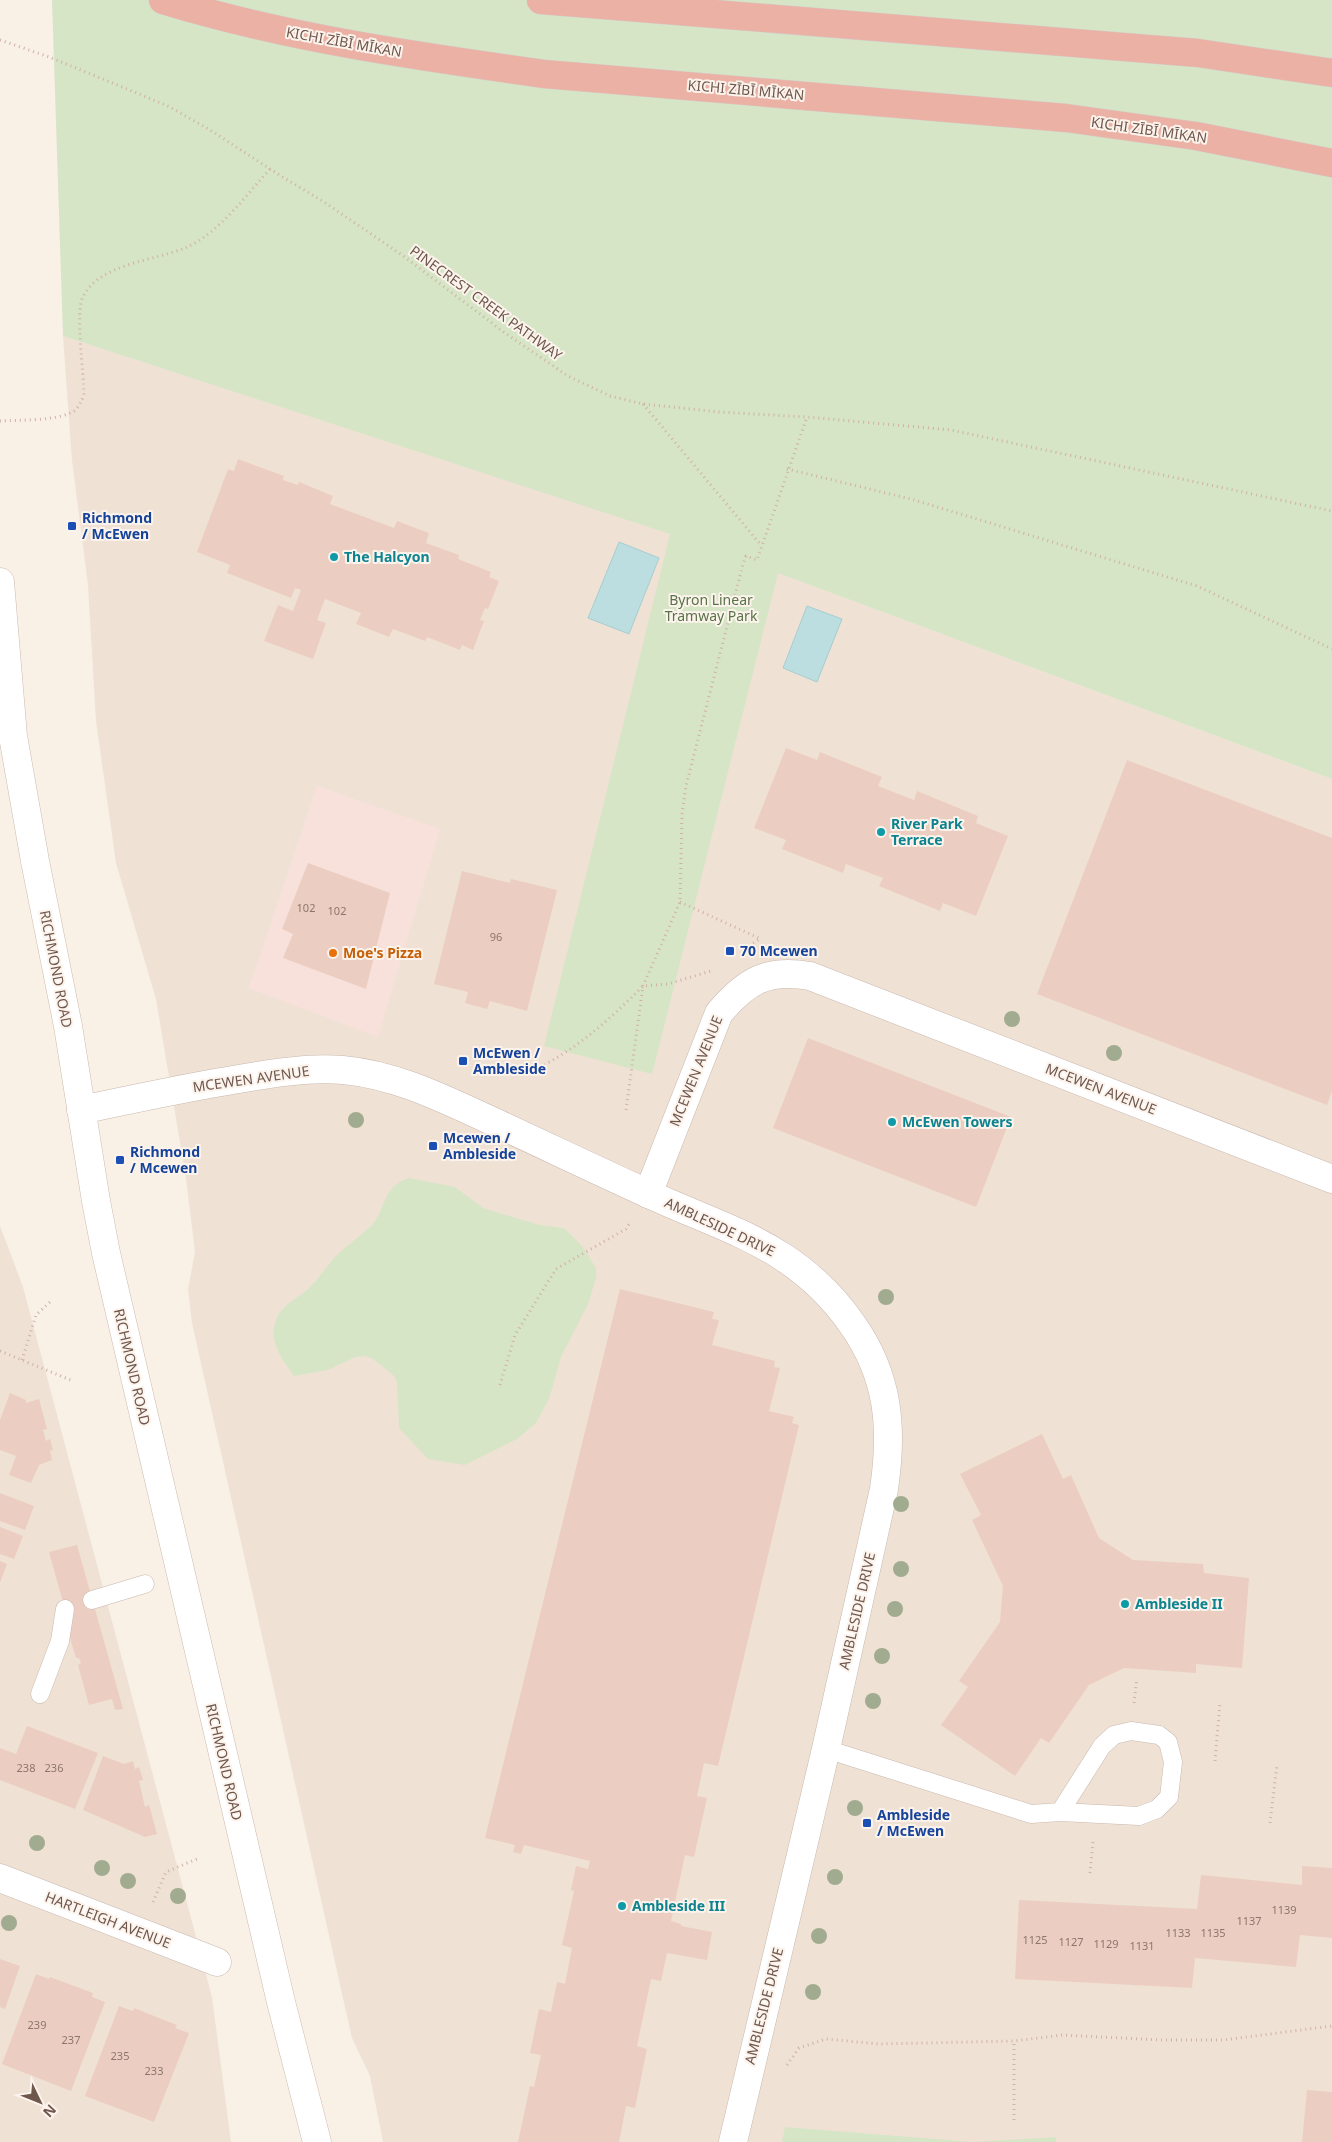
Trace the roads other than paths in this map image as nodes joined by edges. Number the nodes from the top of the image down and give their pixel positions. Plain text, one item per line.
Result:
1 (163, 0) edge
2 (541, 0) edge
3 (1332, 73) edge
4 (1332, 163) edge
5 (0, 582) edge
6 (82, 1110) junction
7 (1332, 1180) edge
8 (648, 1194) junction
9 (145, 1584) dead end
10 (92, 1600) dead end
11 (65, 1609) dead end
12 (40, 1694) dead end
13 (826, 1749) junction
14 (1060, 1812) junction
15 (0, 1878) edge
16 (217, 1962) dead end
17 (317, 2142) edge
18 (732, 2142) edge

1 - 4 highway, KICHI ZĪBĪ MĪKAN
2 - 3 highway
5 - 6 street, RICHMOND ROAD
6 - 8 street, MCEWEN AVENUE
6 - 17 street, RICHMOND ROAD
7 - 8 street, MCEWEN AVENUE
8 - 13 street, AMBLESIDE DRIVE
9 - 10 lane
11 - 12 lane
13 - 14 lane
13 - 18 street, AMBLESIDE DRIVE
14 - 14 lane
15 - 16 street, HARTLEIGH AVENUE

